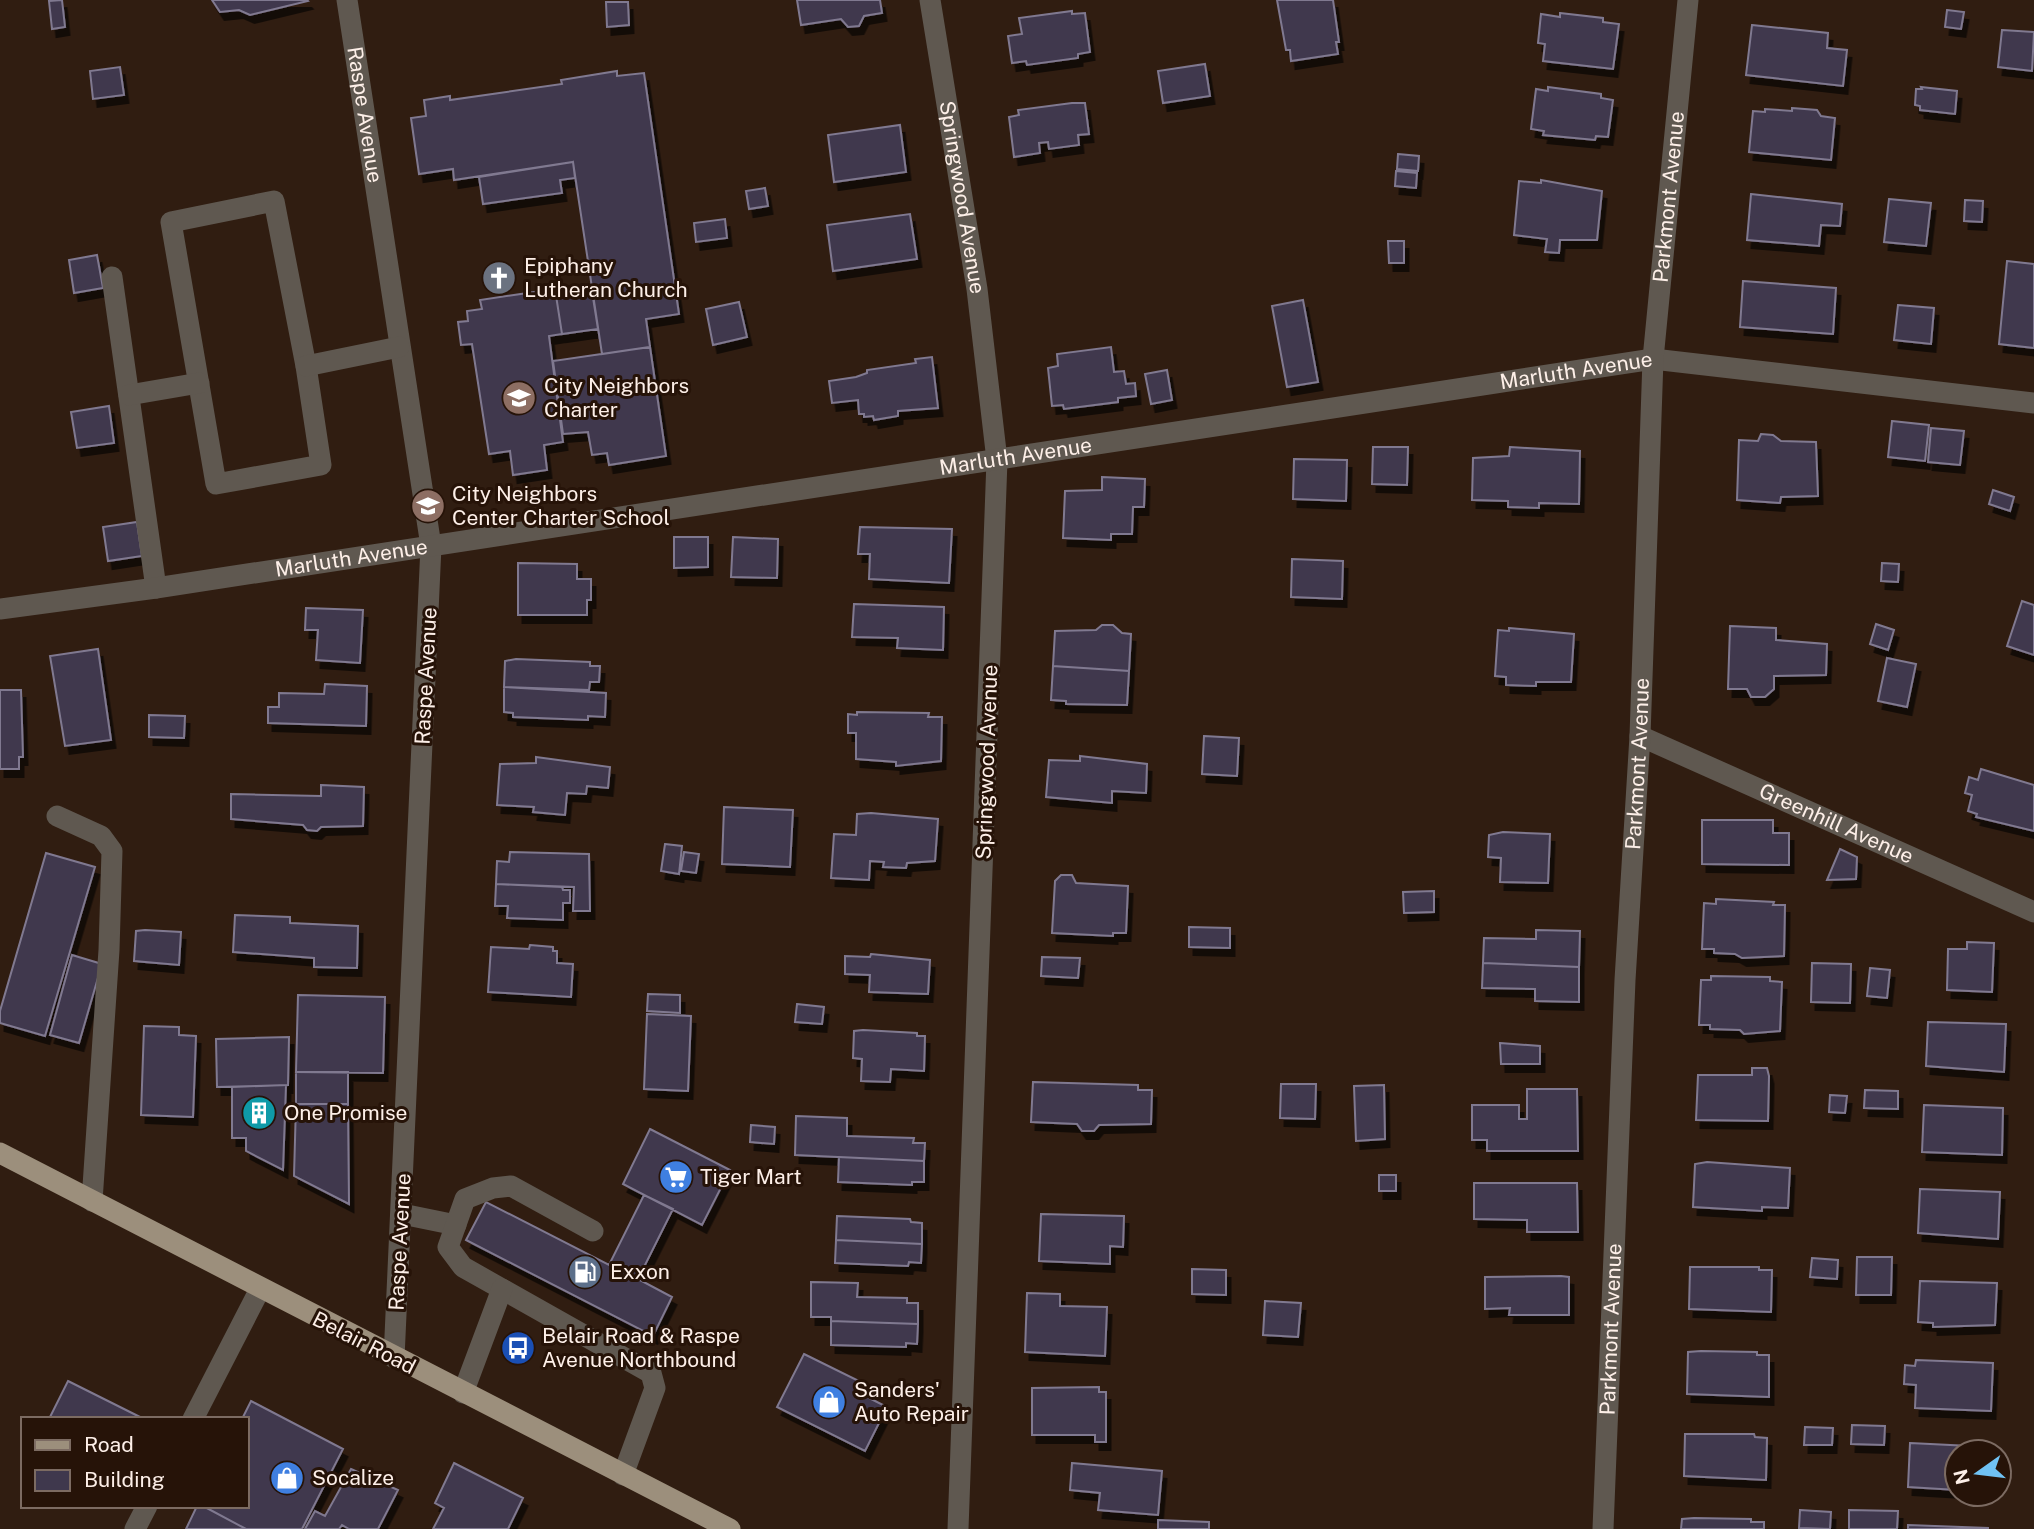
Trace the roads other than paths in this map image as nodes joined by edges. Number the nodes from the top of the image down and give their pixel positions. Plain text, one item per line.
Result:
1 (347, 0) edge
2 (930, 0) edge
3 (1688, 0) edge
4 (112, 277) dead end
5 (399, 347) junction
6 (1653, 359) junction
7 (306, 366) junction
8 (199, 383) junction
9 (129, 395) junction
10 (2034, 402) edge
11 (997, 460) junction
12 (431, 546) junction
13 (156, 588) junction
14 (0, 609) edge
15 (1640, 736) junction
16 (57, 816) dead end
17 (2034, 912) edge
18 (0, 1153) edge
19 (92, 1201) junction
20 (402, 1214) junction
21 (456, 1225) junction
22 (593, 1231) dead end
23 (260, 1289) junction
24 (502, 1289) junction
25 (394, 1358) junction
26 (463, 1393) junction
27 (194, 1417) edge
28 (623, 1475) junction
29 (146, 1508) edge
30 (135, 1529) edge
31 (730, 1529) edge
32 (958, 1529) edge
33 (1603, 1529) edge

1 - 5 street, Raspe Avenue
2 - 11 street, Springwood Avenue
3 - 6 street, Parkmont Avenue
4 - 9 street
5 - 7 street
5 - 12 street, Raspe Avenue
6 - 10 street, Marluth Avenue
6 - 11 street, Marluth Avenue
6 - 15 street, Parkmont Avenue
7 - 8 street
7 - 8 street
8 - 9 street
9 - 13 street
11 - 12 street, Marluth Avenue
11 - 32 street, Springwood Avenue
12 - 13 street, Marluth Avenue
12 - 20 street, Raspe Avenue
13 - 14 street, Marluth Avenue
15 - 17 street, Greenhill Avenue
15 - 33 street, Parkmont Avenue
16 - 19 street
18 - 19 main road, Belair Road
19 - 23 main road, Belair Road
20 - 21 street
20 - 25 street, Raspe Avenue
21 - 22 street
21 - 24 street
23 - 25 main road, Belair Road
23 - 27 street
24 - 26 street
24 - 28 street
25 - 26 main road, Belair Road
26 - 28 main road, Belair Road
28 - 31 main road, Belair Road
29 - 30 street

